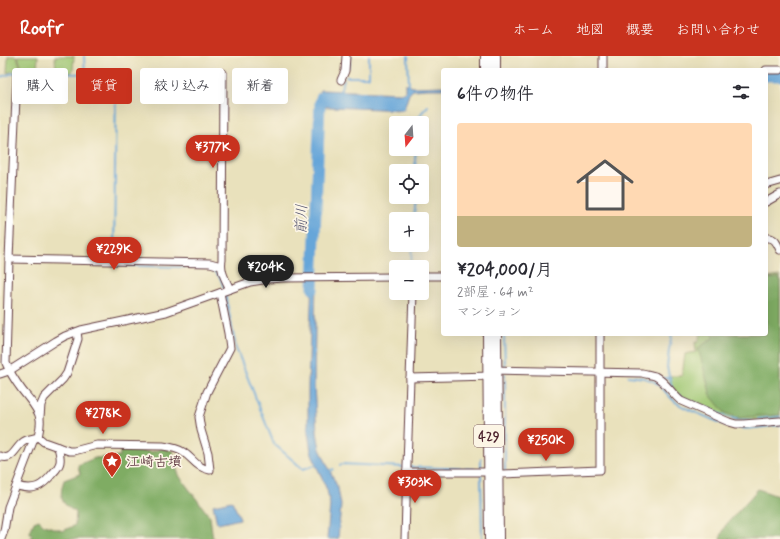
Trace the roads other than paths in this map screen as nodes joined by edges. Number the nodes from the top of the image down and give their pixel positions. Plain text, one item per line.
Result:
1 (346, 56) edge
2 (486, 56) edge
3 (495, 56) edge
4 (603, 56) edge
5 (486, 68) edge
6 (495, 68) edge
7 (603, 68) edge
8 (768, 70) edge
9 (780, 70) edge
10 (341, 80) dead end
11 (16, 104) edge
12 (223, 104) edge
13 (780, 181) edge
14 (768, 184) edge
15 (780, 194) edge
16 (768, 201) edge
17 (768, 238) edge
18 (780, 250) edge
19 (9, 259) junction
20 (221, 266) junction
21 (429, 276) edge
22 (441, 276) edge
23 (389, 277) edge
24 (225, 291) junction
25 (413, 300) edge
26 (77, 332) junction
27 (488, 336) edge
28 (496, 336) edge
29 (600, 336) edge
30 (9, 371) junction
31 (600, 372) junction
32 (492, 373) junction
33 (0, 374) edge
34 (410, 378) junction
35 (40, 417) junction
36 (780, 421) edge
37 (36, 438) junction
38 (58, 446) junction
39 (0, 456) edge
40 (406, 469) junction
41 (487, 472) junction
42 (17, 486) junction
43 (2, 539) edge
44 (405, 539) edge
45 (490, 539) edge
46 (498, 539) edge

1 - 10 street
2 - 5 highway
3 - 6 highway
4 - 7 street
8 - 9 street
11 - 19 street
12 - 20 street
13 - 14 street
15 - 16 street
17 - 18 street
19 - 20 street
19 - 30 street
20 - 24 street
21 - 22 street
23 - 24 street
24 - 26 street
24 - 38 street
25 - 34 street
26 - 30 street
26 - 35 street
27 - 32 highway, 429
28 - 32 highway, 429
29 - 31 street
30 - 33 street
30 - 35 street
31 - 32 street
31 - 36 street
31 - 41 street
32 - 34 street
32 - 41 highway, 429
34 - 40 street
35 - 37 street
37 - 38 street
37 - 39 street
37 - 42 street
38 - 42 street
40 - 41 street
40 - 44 street
41 - 45 highway, 429
41 - 46 highway, 429
42 - 43 street

